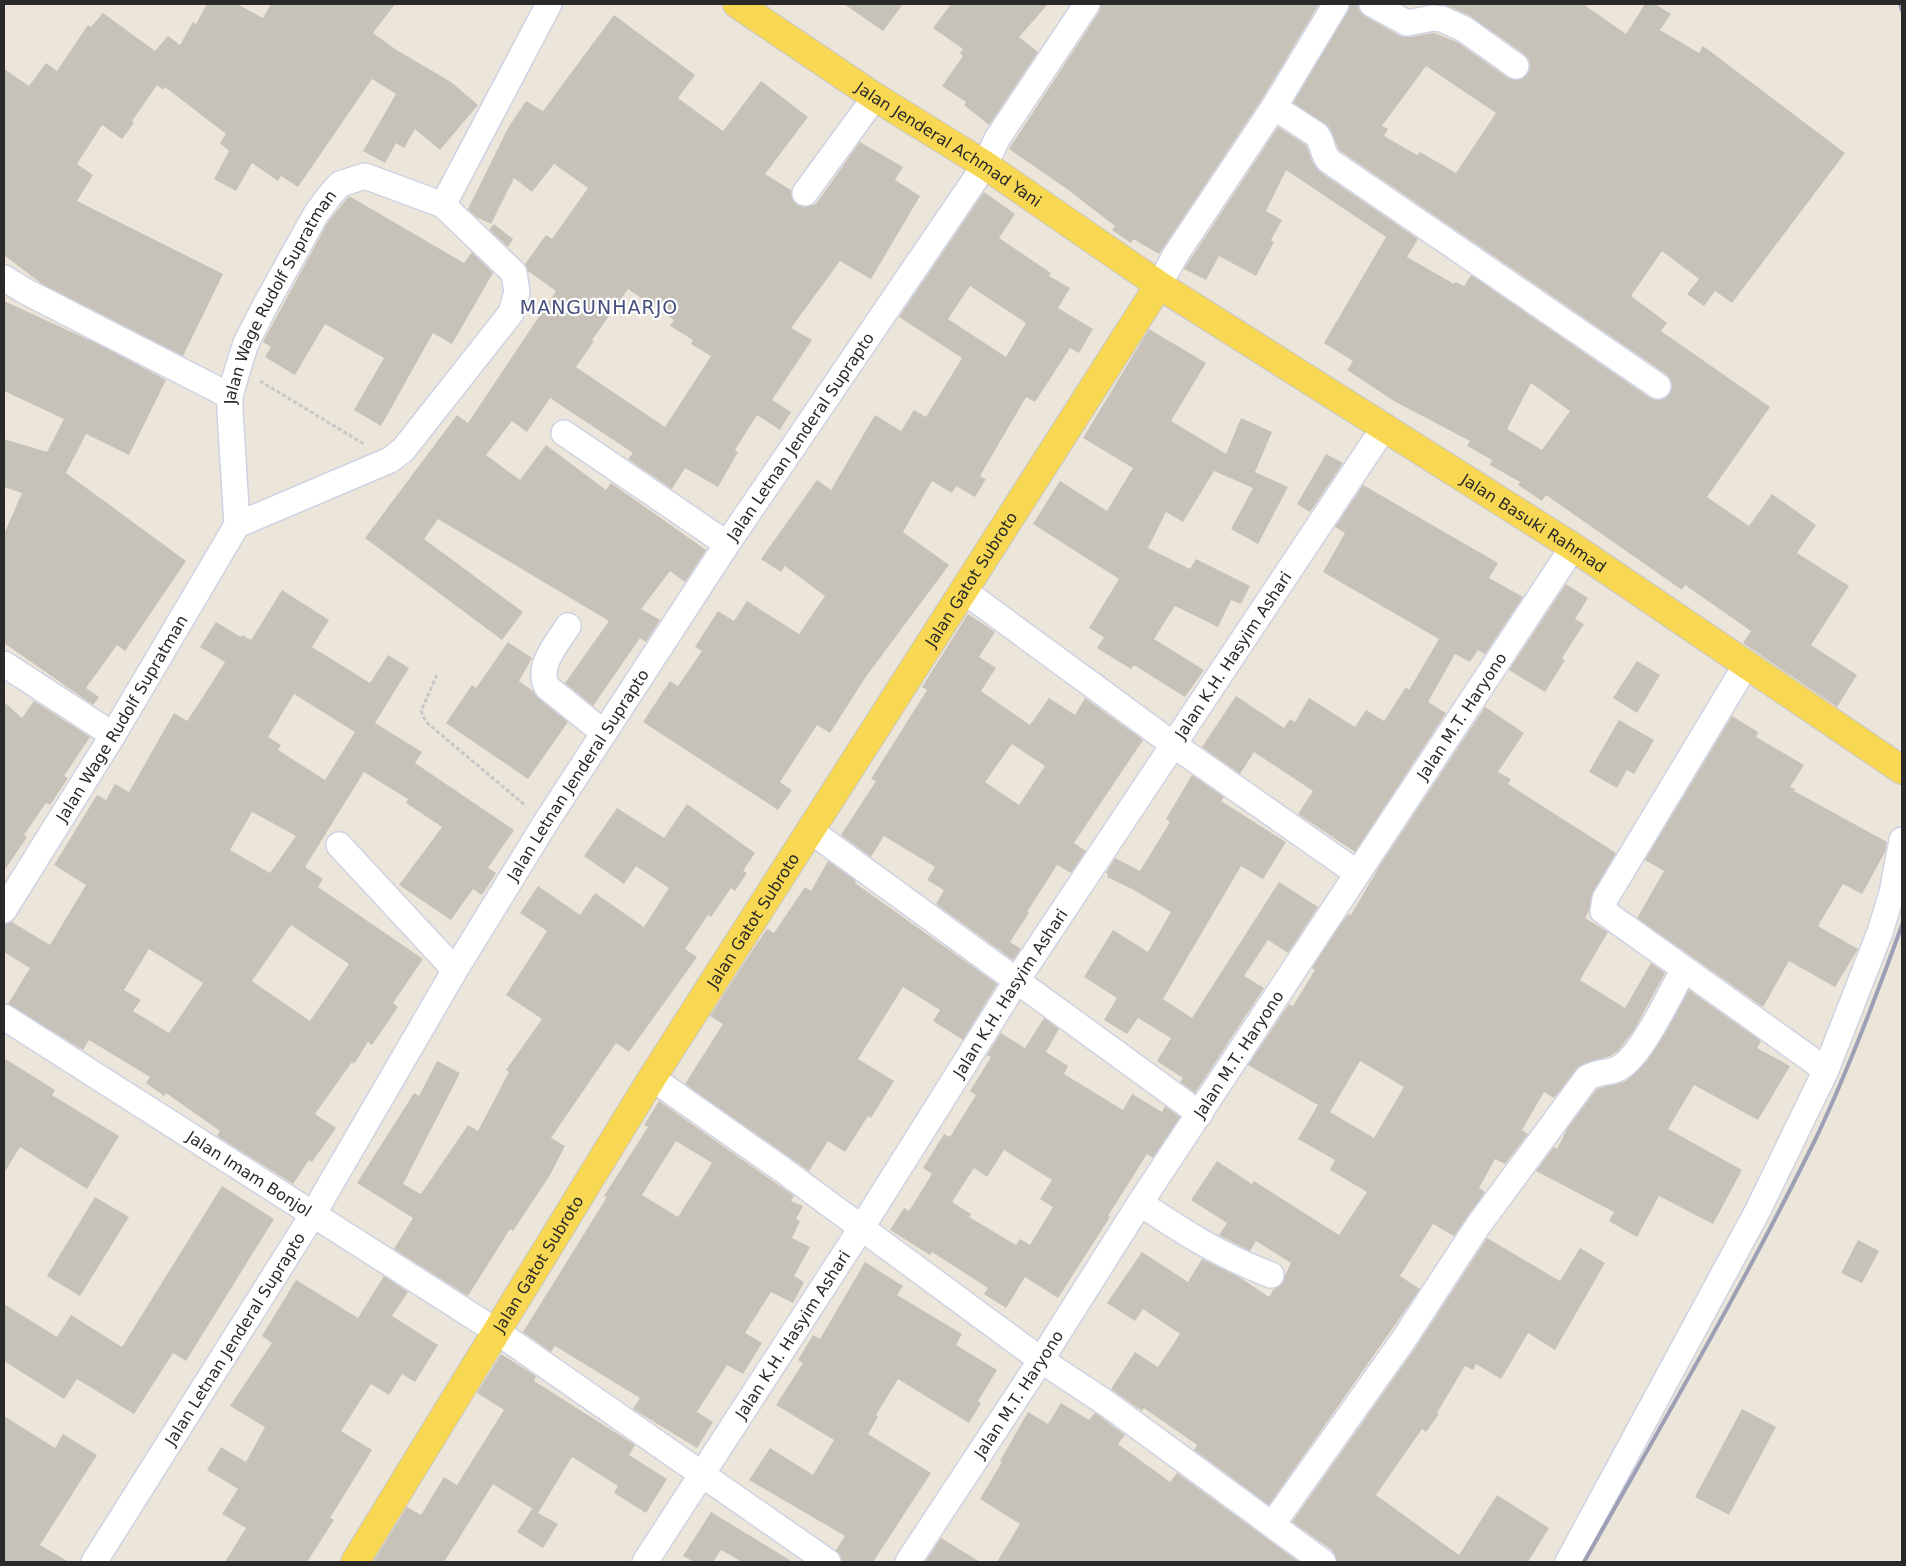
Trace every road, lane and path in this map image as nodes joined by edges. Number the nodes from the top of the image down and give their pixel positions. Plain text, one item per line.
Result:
1 (549, 4) edge
2 (737, 4) edge
3 (1087, 4) edge
4 (1336, 4) edge
5 (1372, 4) edge
6 (1516, 66) dead end
7 (875, 96) junction
8 (1274, 106) junction
9 (986, 165) junction
10 (805, 193) dead end
11 (443, 205) junction
12 (4, 278) edge
13 (1159, 285) junction
14 (238, 368) junction
15 (1658, 386) dead end
16 (230, 396) junction
17 (1383, 429) junction
18 (564, 433) dead end
19 (390, 460) junction
20 (237, 525) junction
21 (727, 544) junction
22 (1573, 547) junction
23 (964, 591) junction
24 (568, 626) dead end
25 (4, 664) edge
26 (1746, 664) junction
27 (437, 675) dead end
28 (604, 733) junction
29 (112, 735) junction
30 (1174, 744) junction
31 (1902, 770) edge
32 (546, 822) junction
33 (811, 831) junction
34 (1902, 840) edge
35 (340, 845) dead end
36 (1357, 873) junction
37 (4, 910) edge
38 (1684, 969) junction
39 (455, 970) junction
40 (1017, 980) junction
41 (4, 1017) edge
42 (1826, 1070) junction
43 (652, 1078) junction
44 (1200, 1114) junction
45 (1140, 1203) junction
46 (312, 1216) junction
47 (862, 1228) junction
48 (1271, 1275) dead end
49 (496, 1331) junction
50 (1041, 1360) junction
51 (702, 1474) junction
52 (1272, 1525) junction
53 (94, 1562) edge
54 (355, 1562) edge
55 (645, 1562) edge
56 (828, 1562) edge
57 (908, 1562) edge
58 (1323, 1562) edge
59 (1568, 1562) edge

1 - 11 street
2 - 7 main road, Jalan Jenderal Achmad Yani
3 - 9 street, Jalan Letnan Jenderal Suprapto
4 - 8 street
5 - 6 street
7 - 9 main road, Jalan Jenderal Achmad Yani
7 - 10 street
8 - 13 street
8 - 15 street
9 - 13 main road, Jalan Jenderal Achmad Yani
9 - 21 street, Jalan Letnan Jenderal Suprapto
11 - 14 street, Jalan Wage Rudolf Supratman
11 - 19 street, Jalan Wage Rudolf Supratman
12 - 16 street
13 - 17 main road, Jalan Basuki Rahmad
13 - 23 main road, Jalan Gatot Subroto
14 - 16 street, Jalan Wage Rudolf Supratman
14 - 19 path
16 - 20 street, Jalan Wage Rudolf Supratman
17 - 22 main road, Jalan Basuki Rahmad
17 - 30 street, Jalan K.H. Hasyim Ashari
18 - 21 street
19 - 20 street, Jalan Wage Rudolf Supratman
20 - 29 street, Jalan Wage Rudolf Supratman
21 - 28 street, Jalan Letnan Jenderal Suprapto
22 - 26 main road, Jalan Basuki Rahmad
22 - 36 street, Jalan M.T. Haryono
23 - 30 street
23 - 33 main road, Jalan Gatot Subroto
24 - 28 street
25 - 29 street
26 - 31 main road, Jalan Basuki Rahmad
26 - 38 street
27 - 32 path
28 - 32 street, Jalan Letnan Jenderal Suprapto
29 - 37 street, Jalan Wage Rudolf Supratman
30 - 36 street
30 - 40 street, Jalan K.H. Hasyim Ashari
32 - 39 street, Jalan Letnan Jenderal Suprapto
33 - 40 street
33 - 43 main road, Jalan Gatot Subroto
34 - 42 street
35 - 39 street
36 - 44 street, Jalan M.T. Haryono
38 - 42 street
38 - 52 street
39 - 46 street, Jalan Letnan Jenderal Suprapto
40 - 44 street
40 - 47 street, Jalan K.H. Hasyim Ashari
41 - 46 street, Jalan Imam Bonjol
42 - 59 street
43 - 47 street
43 - 49 main road, Jalan Gatot Subroto
44 - 45 street, Jalan M.T. Haryono
45 - 48 street
45 - 50 street, Jalan M.T. Haryono
46 - 49 street, Jalan Imam Bonjol
46 - 53 street, Jalan Letnan Jenderal Suprapto
47 - 50 street
47 - 51 street, Jalan K.H. Hasyim Ashari
49 - 51 street, Jalan Imam Bonjol
49 - 54 main road, Jalan Gatot Subroto
50 - 52 street
50 - 57 street, Jalan M.T. Haryono
51 - 55 street, Jalan K.H. Hasyim Ashari
51 - 56 street, Jalan Imam Bonjol
52 - 58 street

